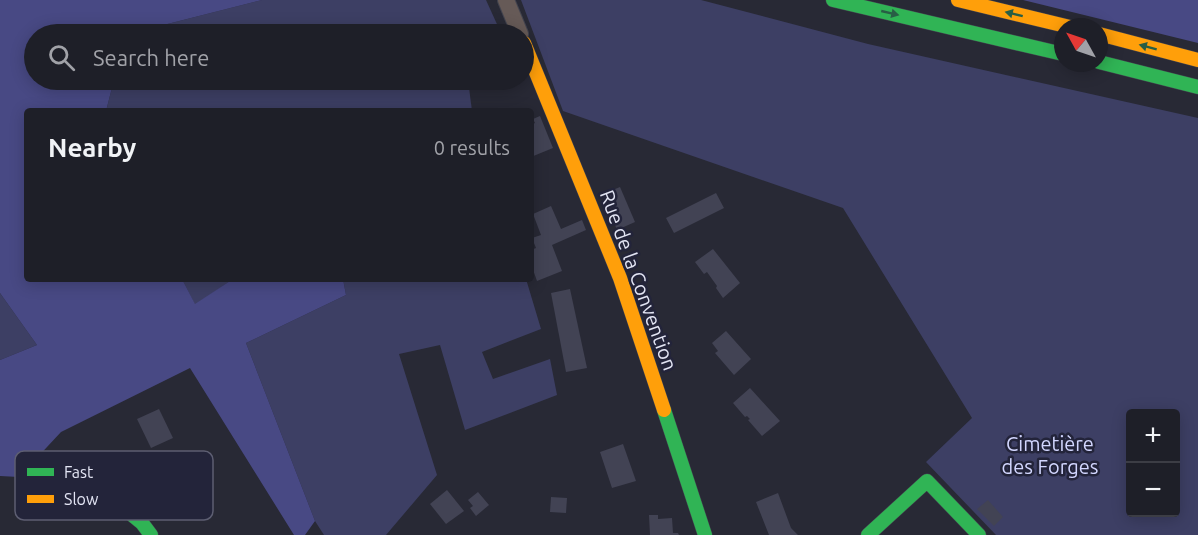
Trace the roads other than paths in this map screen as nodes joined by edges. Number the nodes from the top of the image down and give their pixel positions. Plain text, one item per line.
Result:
1 (506, 0) edge
2 (833, 0) edge
3 (958, 0) edge
4 (1054, 23) edge
5 (516, 24) edge
6 (1108, 36) edge
7 (1054, 52) edge
8 (1198, 60) edge
9 (1108, 65) edge
10 (534, 67) edge
11 (1198, 87) edge
12 (138, 520) edge
13 (150, 535) edge
14 (705, 535) edge
15 (868, 535) edge
16 (979, 535) edge

1 - 5 street
2 -> 7 main road
4 -> 3 main road
8 -> 6 main road
9 - 11 main road
10 - 14 main road, Rue de la Convention
12 - 13 main road
15 - 16 main road

